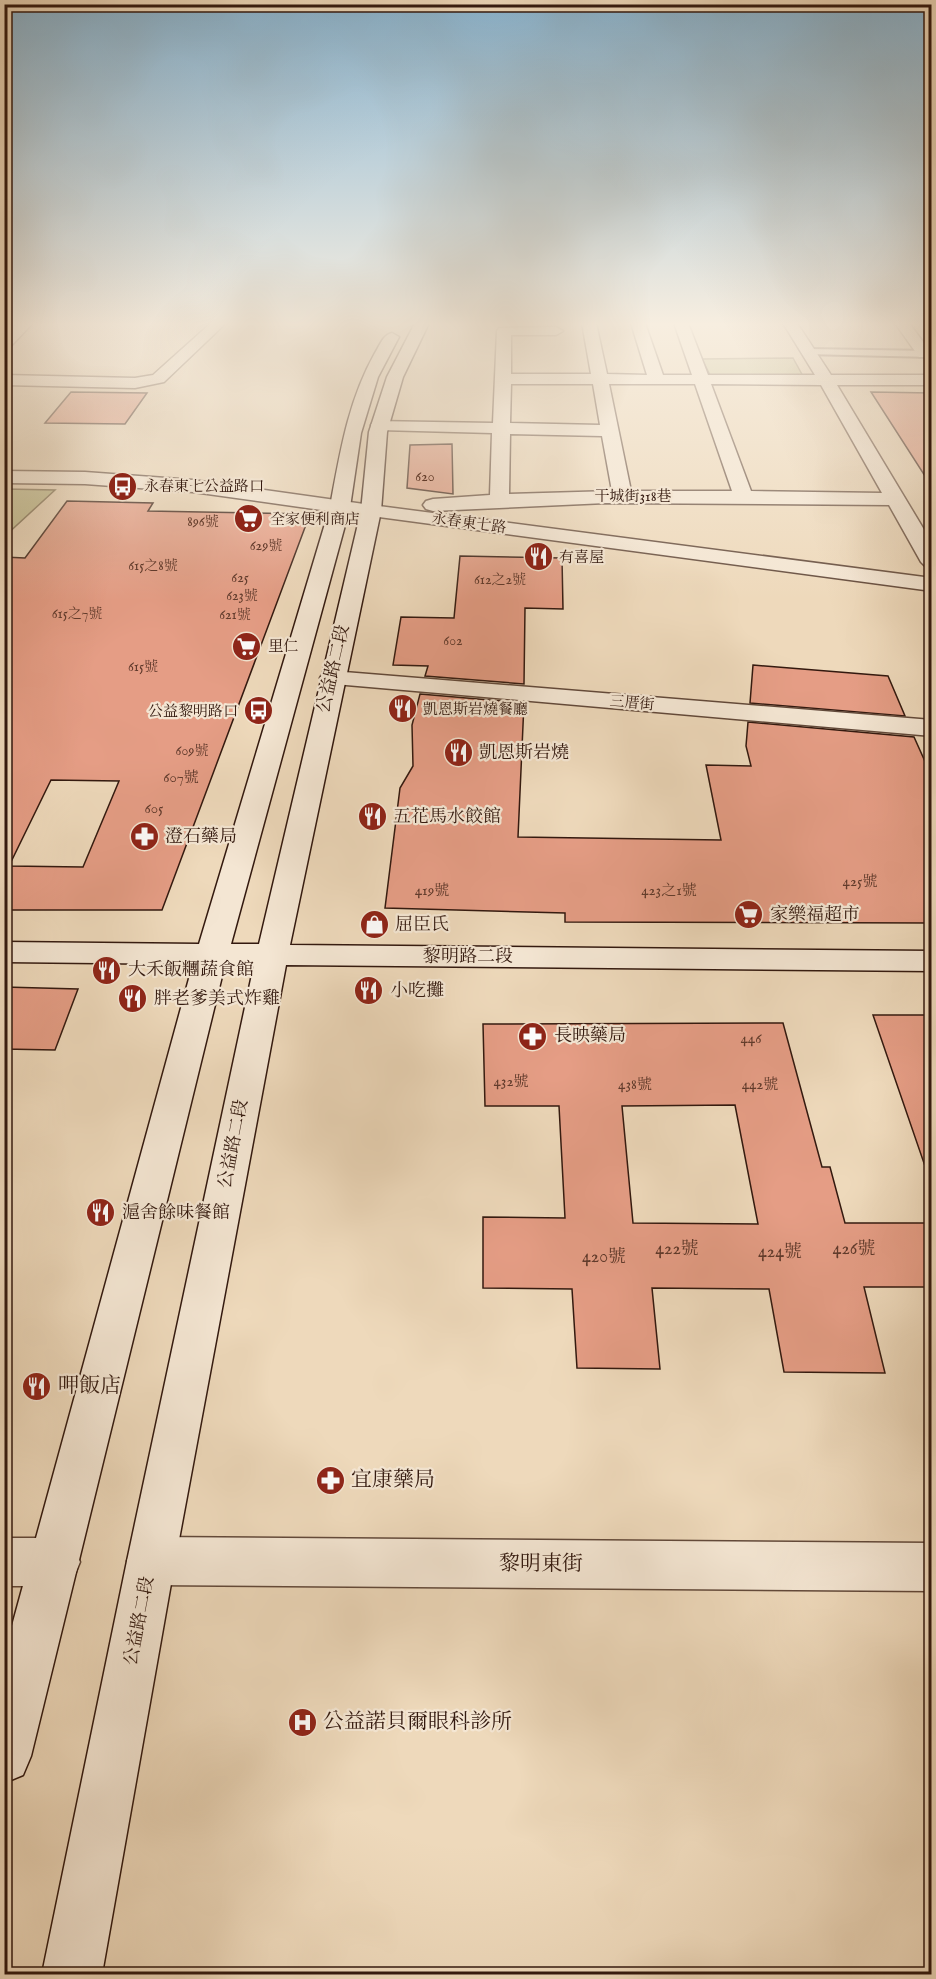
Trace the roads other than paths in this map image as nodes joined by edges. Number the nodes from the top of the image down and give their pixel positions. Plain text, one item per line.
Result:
1 (358, 415) edge
2 (383, 415) edge
3 (502, 415) edge
4 (608, 415) edge
5 (714, 415) edge
6 (847, 415) edge
7 (380, 425) junction
8 (502, 428) junction
9 (611, 431) junction
10 (4, 477) edge
11 (622, 495) junction
12 (744, 497) junction
13 (894, 499) junction
14 (499, 500) junction
15 (340, 507) junction
16 (371, 511) junction
17 (932, 562) edge
18 (932, 585) edge
19 (332, 678) junction
20 (932, 728) edge
21 (4, 952) edge
22 (212, 954) junction
23 (272, 956) junction
24 (932, 961) edge
25 (151, 1561) junction
26 (4, 1562) edge
27 (56, 1562) junction
28 (932, 1567) edge
29 (4, 1756) edge
30 (72, 1974) edge

1 - 15 street, 公益路二段
2 - 7 street, 公益路二段
3 - 8 street
4 - 9 street
5 - 12 street
6 - 13 street
7 - 8 street
7 - 16 street, 公益路二段
8 - 9 street
8 - 14 street
9 - 11 street
10 - 15 street, 永春東七路
11 - 12 street, 干城街318巷
11 - 14 street, 干城街318巷
12 - 13 street, 干城街318巷
13 - 17 street
14 - 16 street, 干城街318巷
15 - 16 street, 永春東七路
15 - 22 street, 公益路二段
16 - 18 street, 永春東七路
16 - 19 street, 公益路二段
19 - 20 street, 三厝街
19 - 23 street, 公益路二段
21 - 22 street, 黎明路二段
22 - 23 street, 黎明路二段
22 - 27 street, 公益路二段
23 - 24 street, 黎明路二段
23 - 25 street, 公益路二段
25 - 28 street, 黎明東街
25 - 30 street, 公益路二段
26 - 27 street
27 - 29 street, 公益路二段

